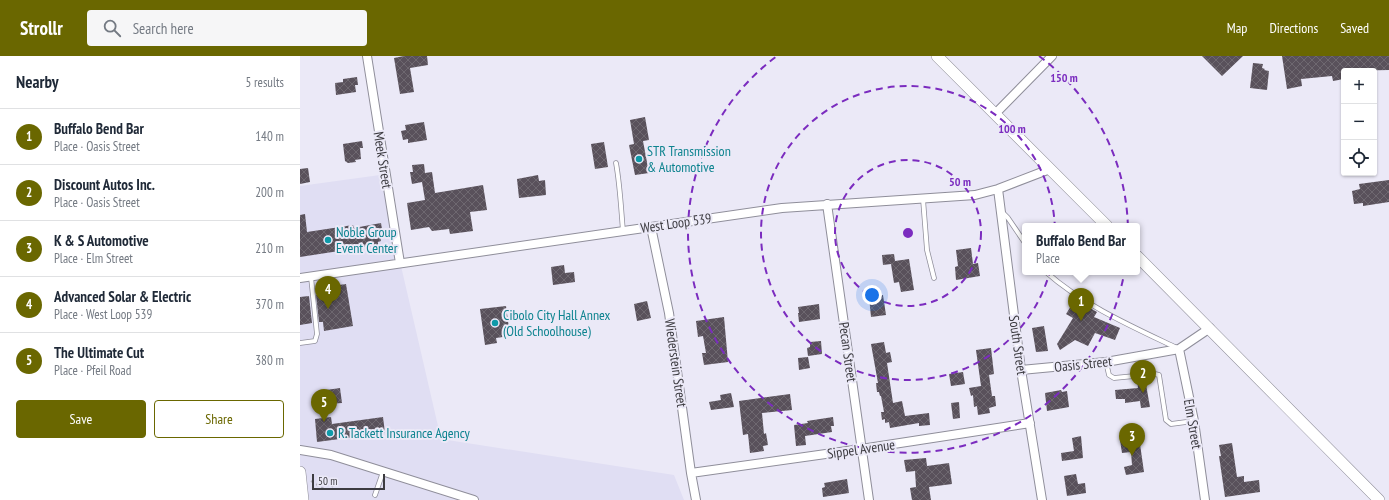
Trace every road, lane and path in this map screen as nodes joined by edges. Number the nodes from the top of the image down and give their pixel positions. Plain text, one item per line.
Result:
1 (367, 56) edge
2 (937, 56) edge
3 (1052, 56) edge
4 (995, 114) junction
5 (616, 163) dead end
6 (1050, 169) junction
7 (998, 189) junction
8 (923, 198) junction
9 (827, 204) junction
10 (1000, 211) junction
11 (1104, 223) edge
12 (651, 227) junction
13 (623, 231) junction
14 (1022, 239) edge
15 (1140, 259) edge
16 (400, 263) junction
17 (1050, 275) edge
18 (311, 276) junction
19 (300, 278) edge
20 (934, 278) dead end
21 (1210, 328) junction
22 (300, 343) edge
23 (1179, 349) junction
24 (1106, 362) junction
25 (1021, 370) junction
26 (1194, 421) junction
27 (1030, 423) junction
28 (862, 449) junction
29 (300, 450) edge
30 (300, 472) edge
31 (383, 472) junction
32 (691, 473) junction
33 (310, 481) dead end
34 (335, 483) dead end
35 (375, 495) dead end
36 (303, 500) edge
37 (474, 500) edge
38 (696, 500) edge
39 (869, 500) edge
40 (1042, 500) edge
41 (1205, 500) edge
42 (1379, 500) edge

1 - 16 street, Meek Street
2 - 4 main road
3 - 4 street
4 - 6 main road
5 - 13 lane
6 - 7 street, West Loop 539
6 - 11 main road
7 - 8 street, West Loop 539
7 - 10 street, South Street
8 - 9 street, West Loop 539
8 - 20 lane
9 - 12 street, West Loop 539
9 - 28 street, Pecan Street
10 - 14 lane
10 - 25 street, South Street
12 - 13 street, West Loop 539
12 - 32 street, Wiederstein Street
13 - 16 street, West Loop 539
15 - 21 main road
16 - 18 street, West Loop 539
17 - 23 lane
18 - 19 street, West Loop 539
18 - 22 lane
21 - 23 street, Oasis Street
21 - 42 main road
23 - 24 street, Oasis Street
23 - 26 street, Elm Street
24 - 25 street, Oasis Street
24 - 26 lane
25 - 27 street, South Street
26 - 41 street, Elm Street
27 - 28 street, Sippel Avenue
27 - 40 street, South Street
28 - 32 street, Sippel Avenue
28 - 39 street, Pecan Street
29 - 31 street
30 - 36 main road
31 - 35 lane
31 - 37 street
32 - 38 street, Wiederstein Street
33 - 34 path

